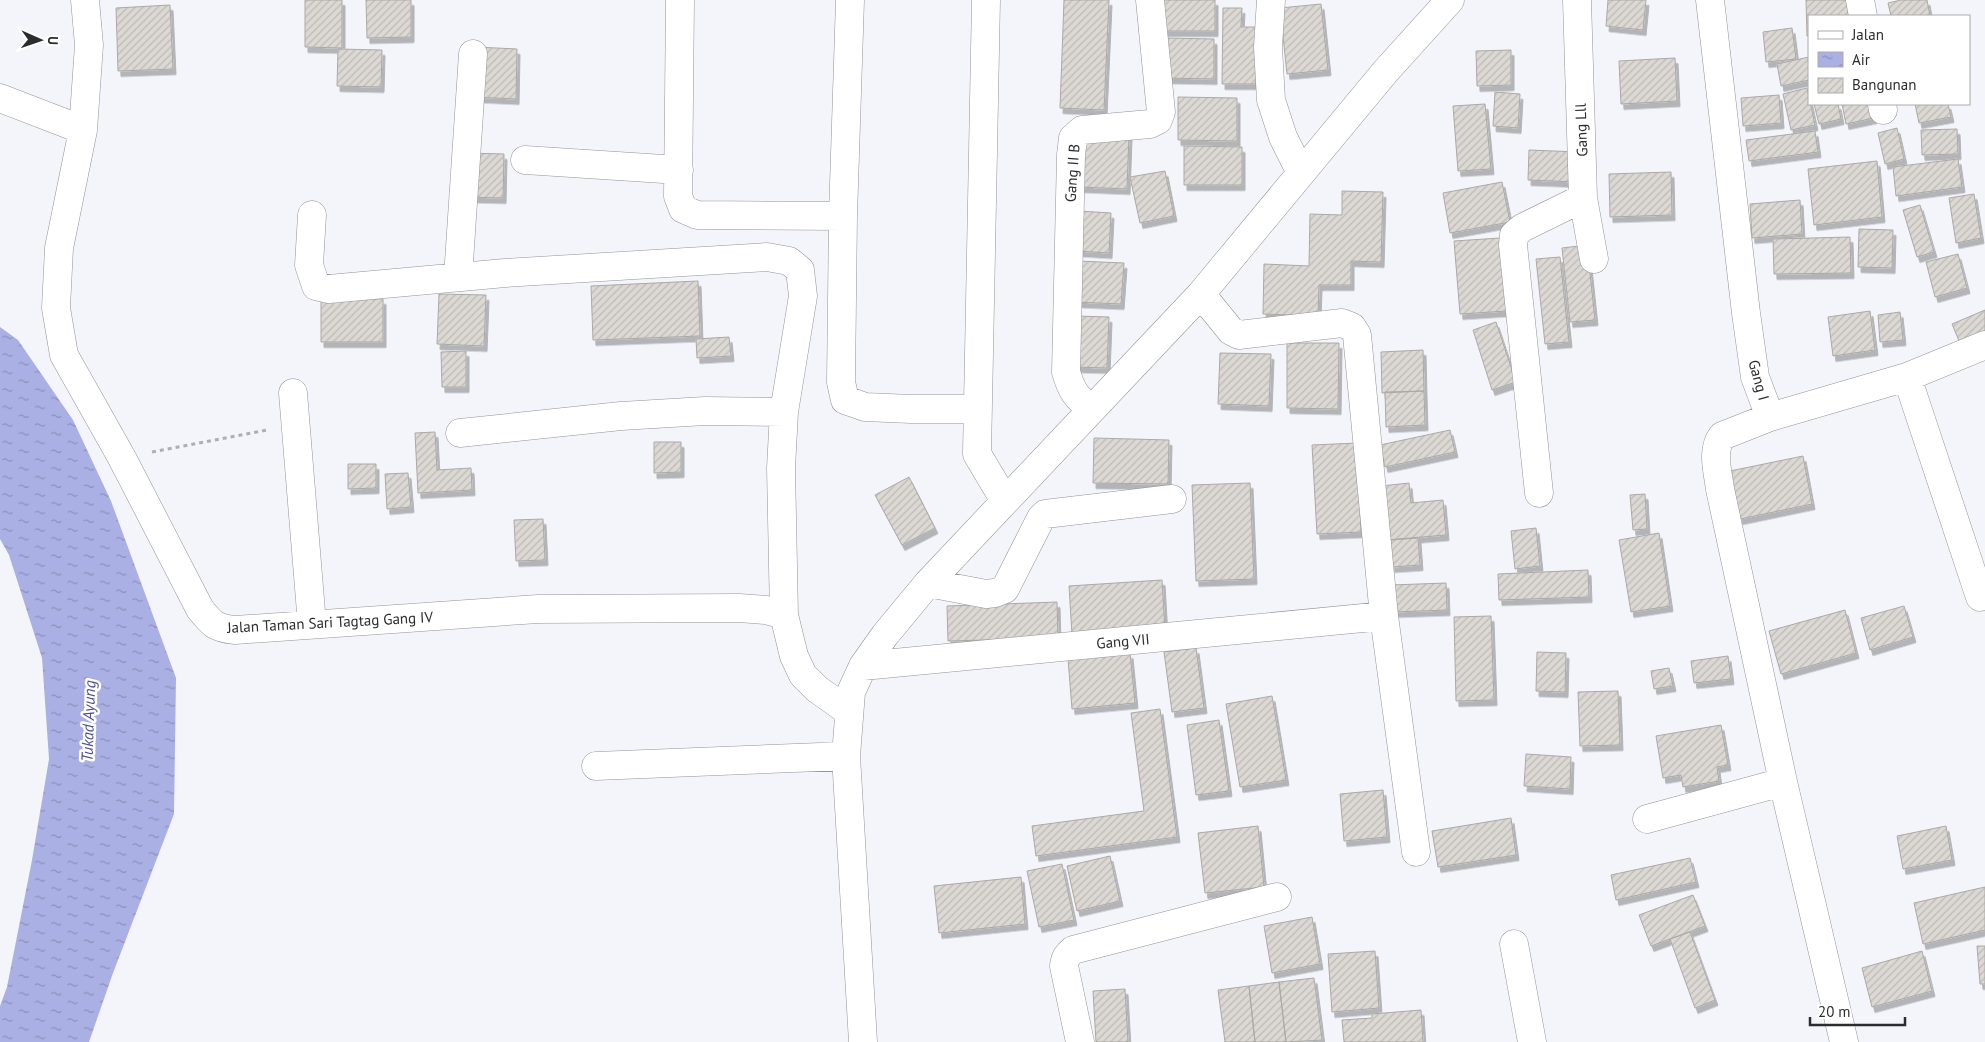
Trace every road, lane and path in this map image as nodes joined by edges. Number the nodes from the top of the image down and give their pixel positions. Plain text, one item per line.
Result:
1 (85, 0) edge
2 (680, 0) edge
3 (850, 0) edge
4 (986, 0) edge
5 (1150, 0) edge
6 (1271, 0) edge
7 (1450, 0) edge
8 (1577, 0) edge
9 (1710, 0) edge
10 (1860, 0) edge
11 (1863, 15) edge
12 (474, 54) dead end
13 (0, 98) edge
14 (84, 130) junction
15 (525, 160) dead end
16 (679, 170) junction
17 (1301, 173) junction
18 (1583, 198) junction
19 (312, 216) dead end
20 (844, 216) junction
21 (1594, 259) dead end
22 (458, 277) junction
23 (1201, 294) junction
24 (1985, 345) edge
25 (1907, 377) junction
26 (293, 393) dead end
27 (1092, 408) junction
28 (977, 409) junction
29 (784, 412) junction
30 (1770, 417) junction
31 (297, 424) junction
32 (460, 433) dead end
33 (122, 458) junction
34 (1539, 493) dead end
35 (1172, 499) dead end
36 (1005, 501) junction
37 (928, 583) junction
38 (1980, 597) dead end
39 (784, 615) junction
40 (1384, 616) junction
41 (312, 624) junction
42 (862, 666) junction
43 (848, 711) junction
44 (846, 756) junction
45 (596, 766) dead end
46 (1783, 782) junction
47 (1647, 820) dead end
48 (1416, 852) dead end
49 (1276, 897) dead end
50 (1514, 944) dead end
51 (863, 1042) edge
52 (1080, 1042) edge
53 (1532, 1042) edge
54 (1844, 1042) edge

1 - 14 street, Jalan Taman Sari Tagtag Gang IV
2 - 16 street
3 - 20 street
4 - 28 street
5 - 27 street, Gang II B
6 - 17 street
7 - 17 street
8 - 18 street, Gang Lll
9 - 30 street, Gang I
10 - 11 street
12 - 22 street
13 - 14 street
14 - 33 street, Jalan Taman Sari Tagtag Gang IV
15 - 16 street
16 - 20 street
17 - 23 street
18 - 21 street, Gang Lll
18 - 34 street
19 - 22 street
20 - 28 street
22 - 29 street
23 - 27 street
23 - 40 street
24 - 25 street, Gang I
25 - 30 street, Gang I
25 - 38 street
26 - 31 street
27 - 36 street
28 - 36 street
29 - 32 street
29 - 39 street
30 - 46 street
31 - 33 path
31 - 41 street
33 - 41 street, Jalan Taman Sari Tagtag Gang IV
35 - 37 street
36 - 37 street
37 - 42 street
39 - 41 street, Jalan Taman Sari Tagtag Gang IV
39 - 43 street
40 - 42 street, Gang VII
40 - 48 street
42 - 43 street
43 - 44 street
44 - 45 street
44 - 51 street
46 - 47 street
46 - 54 street
49 - 52 street
50 - 53 street

